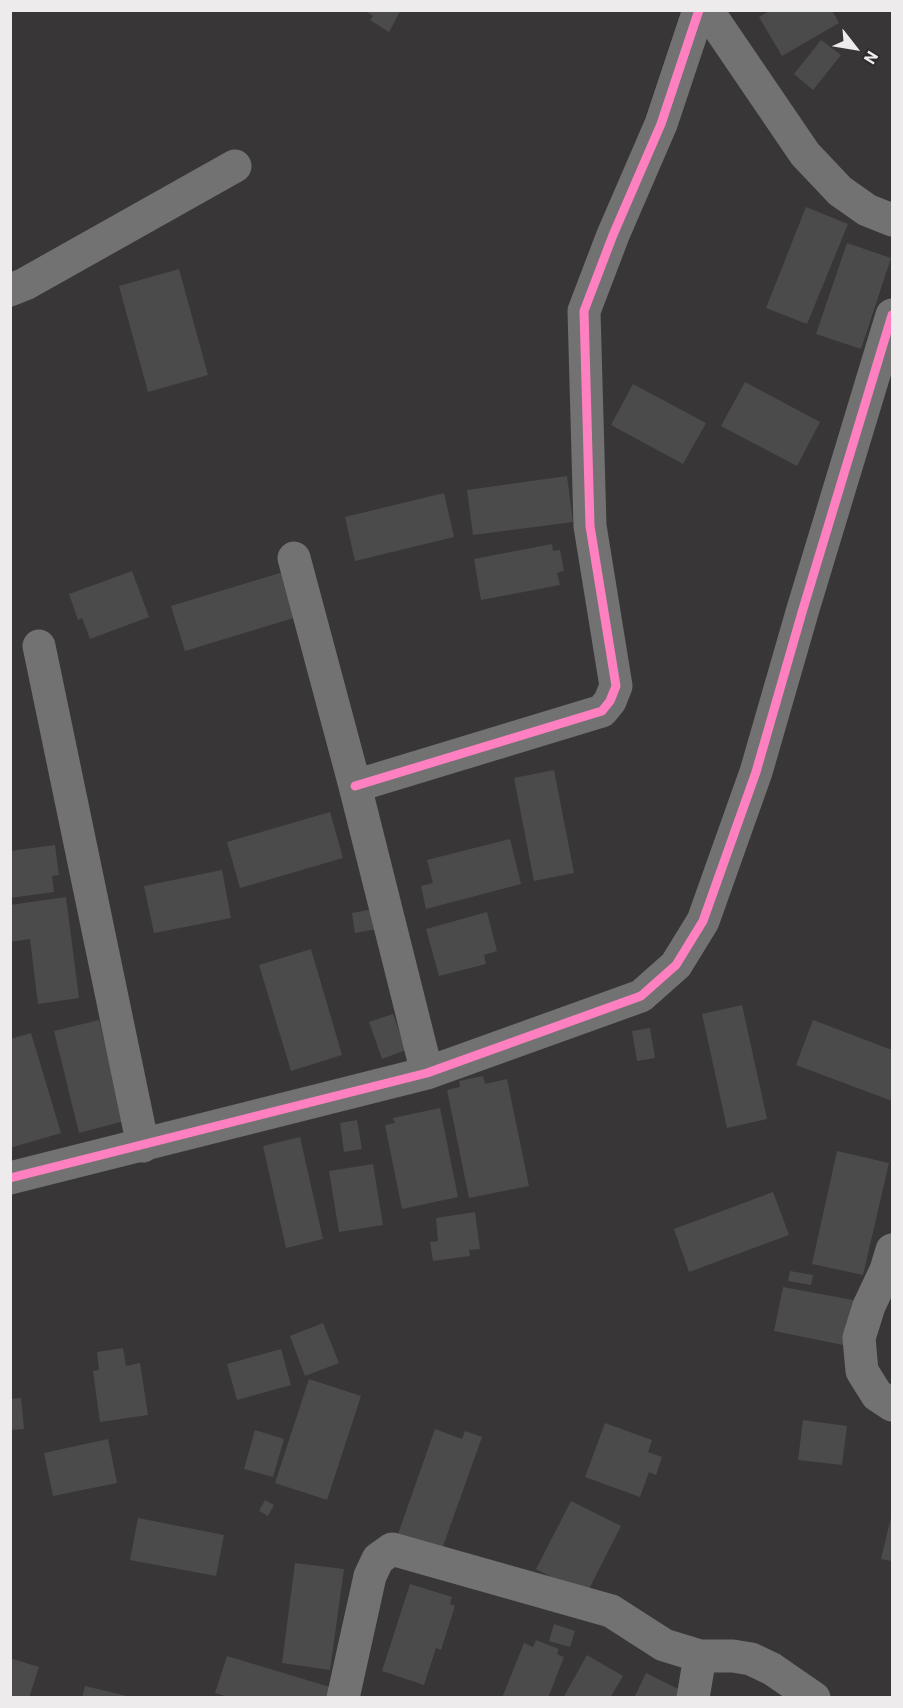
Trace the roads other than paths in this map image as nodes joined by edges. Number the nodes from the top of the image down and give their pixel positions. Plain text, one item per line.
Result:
1 (699, 10) edge
2 (707, 10) edge
3 (235, 165) dead end
4 (892, 220) edge
5 (10, 290) edge
6 (892, 315) edge
7 (294, 558) dead end
8 (39, 646) dead end
9 (355, 786) junction
10 (427, 1073) junction
11 (143, 1146) junction
12 (10, 1178) edge
13 (892, 1250) edge
14 (892, 1405) edge
15 (700, 1656) junction
16 (343, 1698) edge
17 (693, 1698) edge
18 (814, 1698) edge

1 - 9 street
2 - 4 street
3 - 5 street
6 - 10 street
7 - 9 street
8 - 11 street
9 - 10 street
10 - 11 street
11 - 12 street
13 - 14 street
15 - 16 street
15 - 17 street
15 - 18 street

